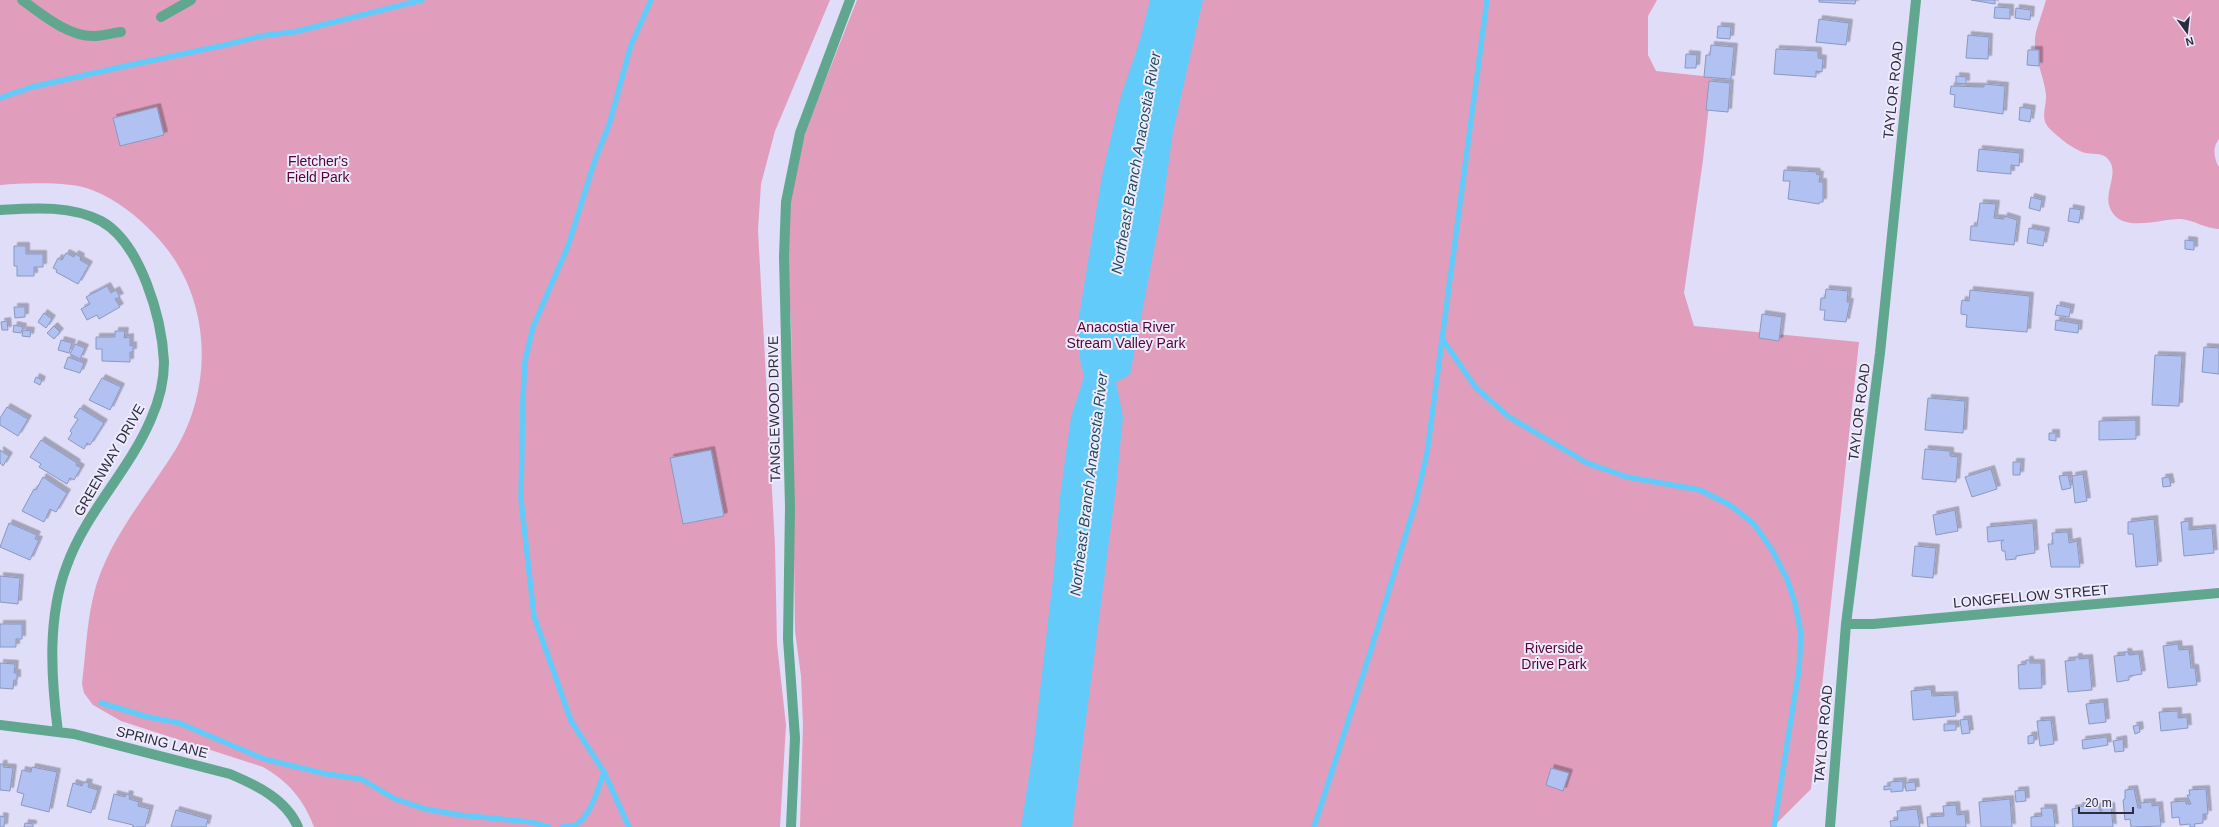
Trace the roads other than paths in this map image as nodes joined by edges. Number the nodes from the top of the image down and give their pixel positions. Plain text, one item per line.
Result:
1 (22, 0) edge
2 (191, 0) edge
3 (850, 0) edge
4 (1916, 0) edge
5 (161, 17) dead end
6 (121, 32) dead end
7 (0, 210) edge
8 (2219, 593) edge
9 (1846, 624) junction
10 (0, 725) edge
11 (58, 732) junction
12 (298, 827) edge
13 (791, 827) edge
14 (1830, 827) edge

1 - 6 street
2 - 5 street
3 - 13 street, TANGLEWOOD DRIVE
4 - 9 street, TAYLOR ROAD
7 - 11 street, GREENWAY DRIVE
8 - 9 street, LONGFELLOW STREET
9 - 14 street, TAYLOR ROAD
10 - 11 street, SPRING LANE
11 - 12 street, SPRING LANE

